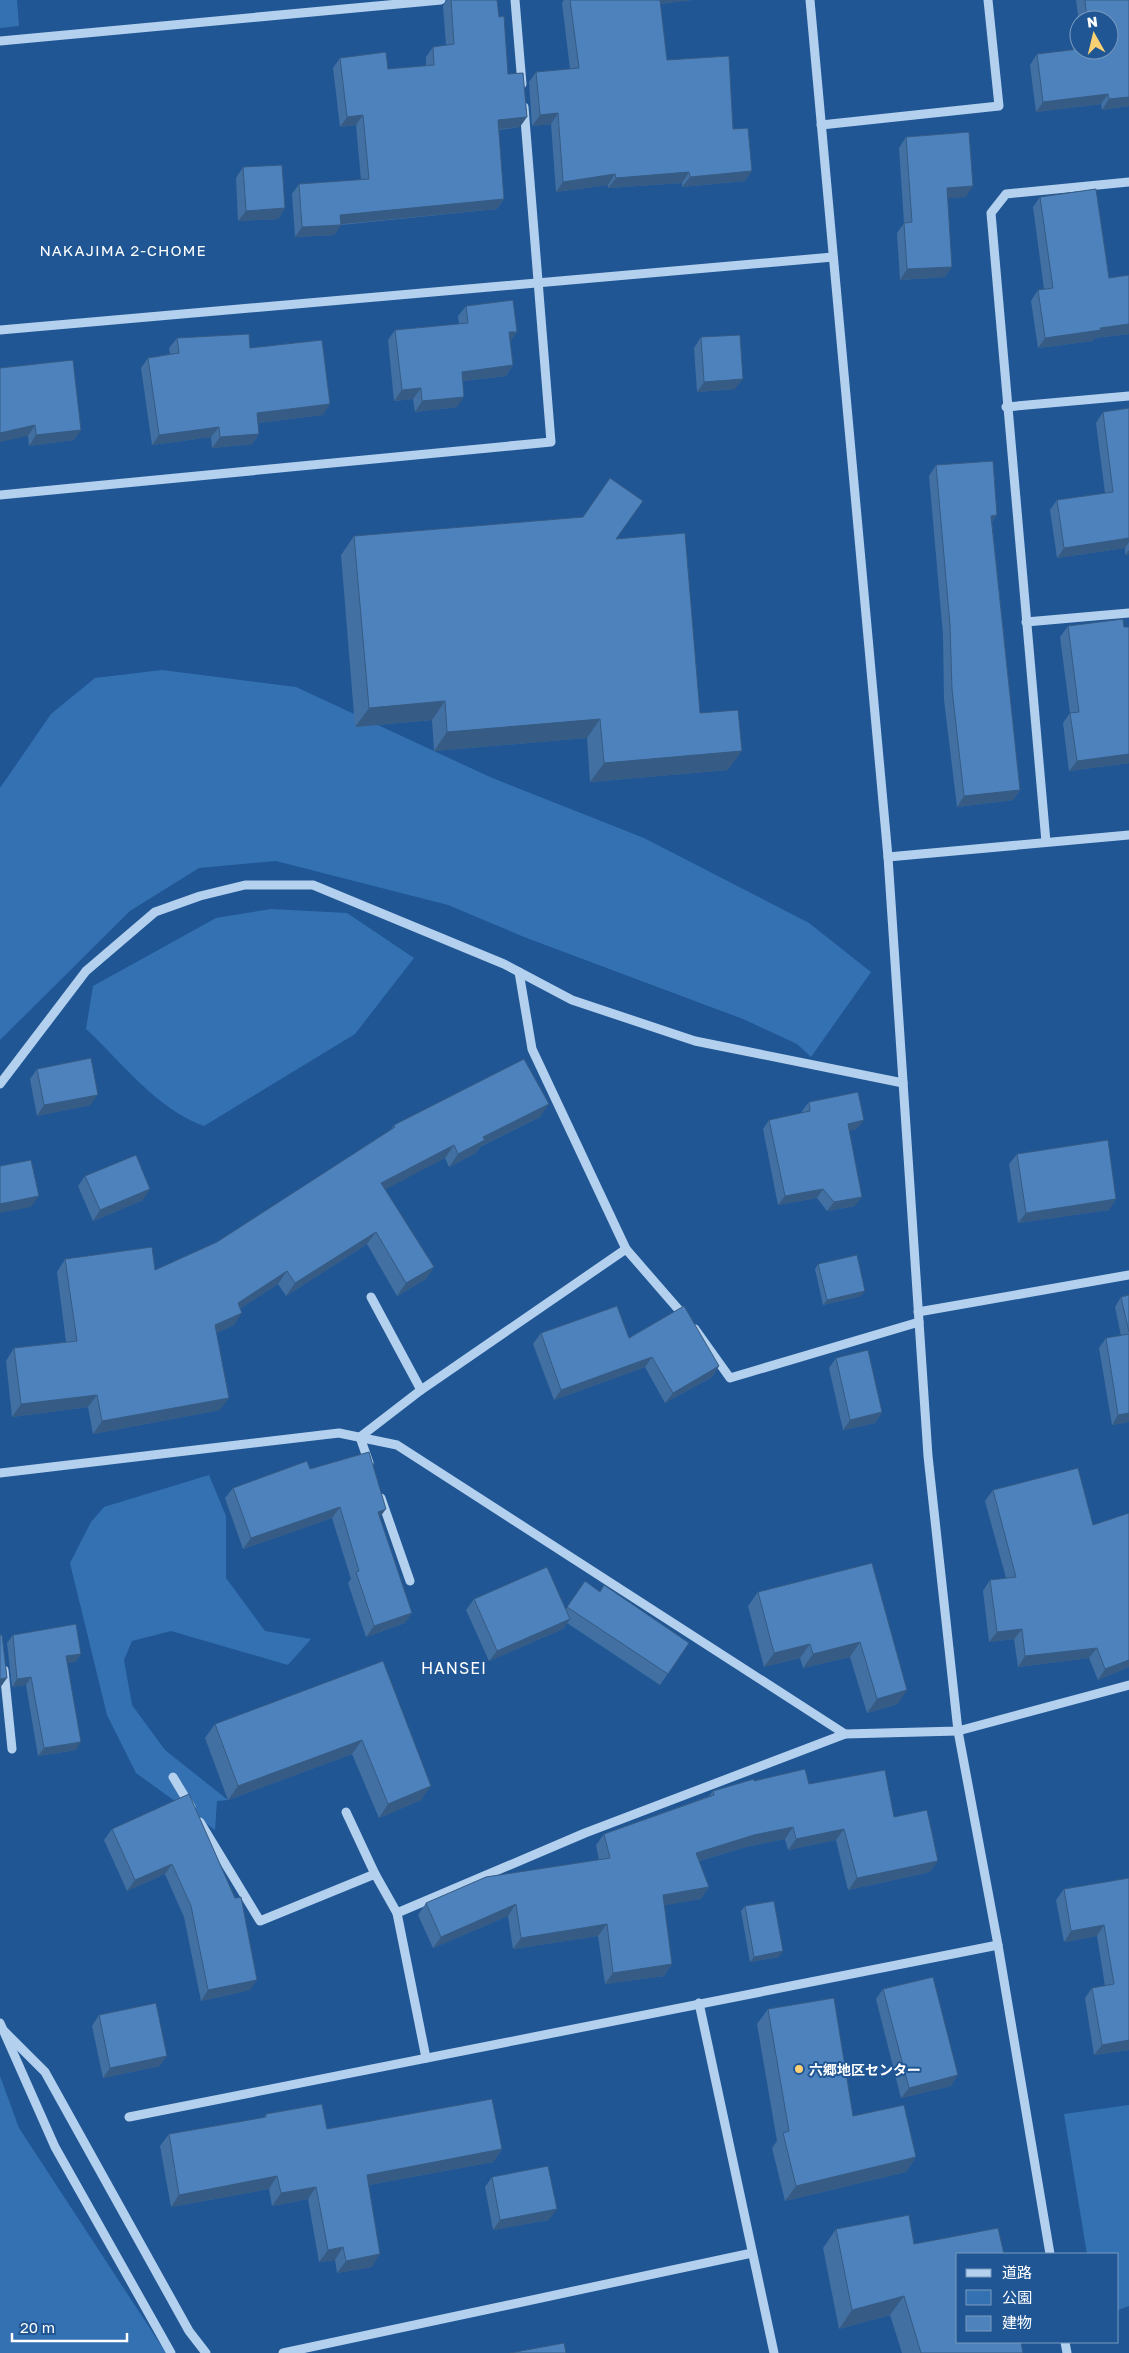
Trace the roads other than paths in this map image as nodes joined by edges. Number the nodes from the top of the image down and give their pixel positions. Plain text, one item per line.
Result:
1 (441, 0) edge
2 (515, 0) edge
3 (810, 0) edge
4 (988, 0) edge
5 (0, 41) edge
6 (821, 125) junction
7 (1129, 182) edge
8 (833, 257) junction
9 (540, 283) junction
10 (0, 330) edge
11 (1129, 396) edge
12 (1006, 407) junction
13 (0, 495) edge
14 (1129, 613) edge
15 (1026, 622) junction
16 (1129, 835) edge
17 (1046, 842) junction
18 (888, 857) junction
19 (519, 972) junction
20 (903, 1083) junction
21 (0, 1084) edge
22 (626, 1249) junction
23 (1129, 1275) edge
24 (370, 1297) dead end
25 (918, 1312) junction
26 (919, 1322) junction
27 (421, 1390) junction
28 (360, 1437) junction
29 (0, 1473) edge
30 (372, 1473) edge
31 (379, 1491) edge
32 (410, 1581) dead end
33 (3, 1663) edge
34 (1129, 1685) edge
35 (958, 1731) junction
36 (845, 1734) junction
37 (12, 1749) dead end
38 (173, 1777) dead end
39 (346, 1812) dead end
40 (375, 1874) junction
41 (397, 1913) junction
42 (998, 1945) junction
43 (699, 2004) junction
44 (2, 2027) edge
45 (426, 2058) junction
46 (129, 2117) dead end
47 (752, 2252) junction
48 (1050, 2253) edge
49 (171, 2353) edge
50 (206, 2353) edge
51 (283, 2353) edge
52 (774, 2353) edge

1 - 5 street
2 - 9 street
3 - 6 street
4 - 6 street
6 - 8 street
7 - 12 street
8 - 9 street
8 - 18 street
9 - 10 street
9 - 13 street
11 - 12 street
12 - 15 street
14 - 15 street
15 - 17 street
16 - 17 street
17 - 18 street
18 - 20 street
19 - 20 street
19 - 21 street
19 - 22 street
20 - 25 street
22 - 26 street
22 - 27 street
23 - 25 street
24 - 27 street
25 - 26 street
26 - 35 street
27 - 28 street
28 - 29 street
28 - 30 street
28 - 36 street
31 - 32 street
33 - 37 street
34 - 35 street
35 - 36 street
35 - 42 street
36 - 41 street
38 - 40 street
39 - 40 street
40 - 41 street
41 - 45 street
42 - 43 street
42 - 48 street
43 - 45 street
43 - 47 street
44 - 49 street
44 - 50 street
45 - 46 street
47 - 51 street
47 - 52 street

